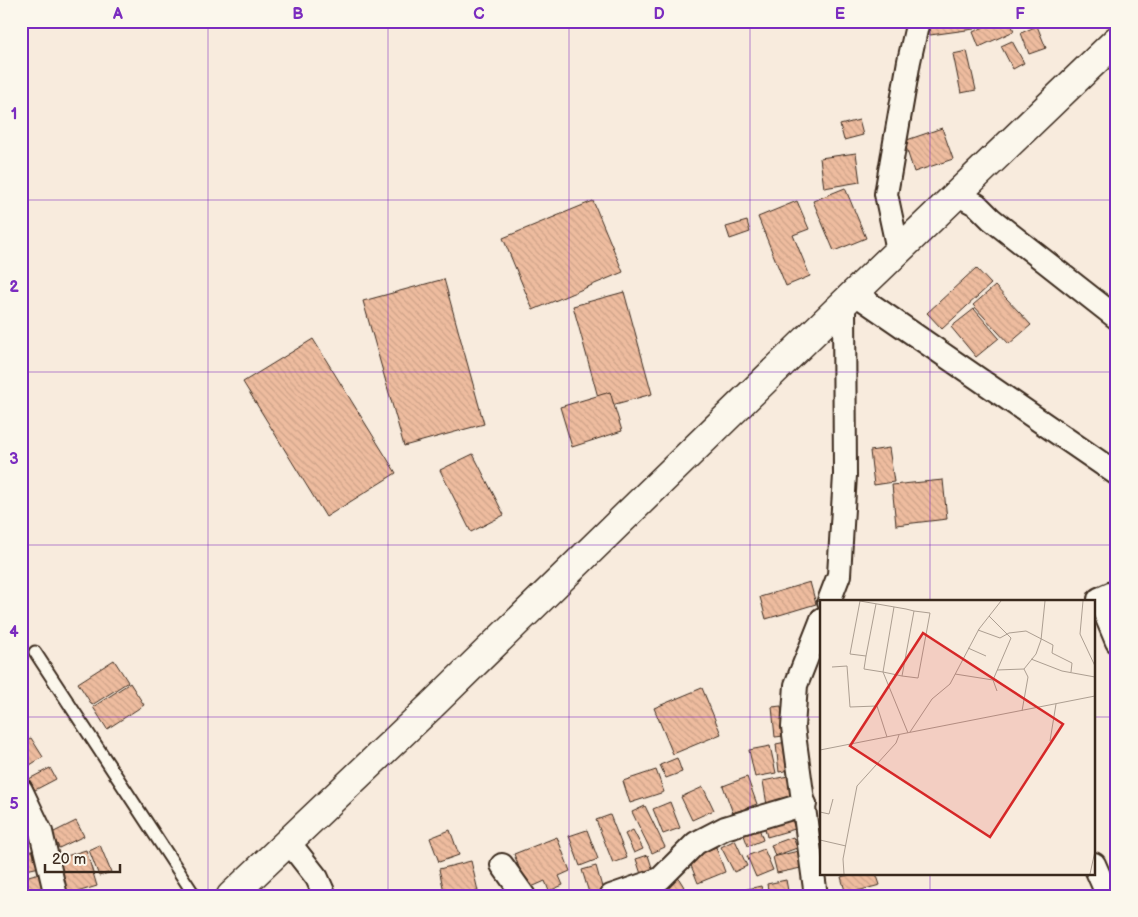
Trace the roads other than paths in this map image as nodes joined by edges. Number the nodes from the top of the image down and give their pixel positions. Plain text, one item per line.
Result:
1 (918, 21) edge
2 (1117, 40) edge
3 (957, 194) junction
4 (898, 250) junction
5 (849, 298) junction
6 (1117, 318) edge
7 (1117, 474) edge
8 (1103, 597) edge
9 (829, 600) edge
10 (820, 624) edge
11 (1117, 642) edge
12 (35, 652) dead end
13 (21, 790) edge
14 (805, 804) junction
15 (288, 841) junction
16 (502, 865) dead end
17 (1096, 869) edge
18 (56, 896) edge
19 (195, 896) edge
20 (231, 896) edge
21 (325, 896) edge
22 (524, 896) edge
23 (611, 896) edge
24 (816, 896) edge
25 (1108, 896) edge

1 - 4 street
2 - 3 main road
3 - 4 main road
3 - 6 street
4 - 5 main road
5 - 7 street
5 - 9 street
5 - 15 main road
8 - 11 street
10 - 14 street
12 - 19 lane
13 - 18 street
14 - 23 street
14 - 24 street
15 - 20 main road
15 - 21 street
16 - 22 street
17 - 25 street

